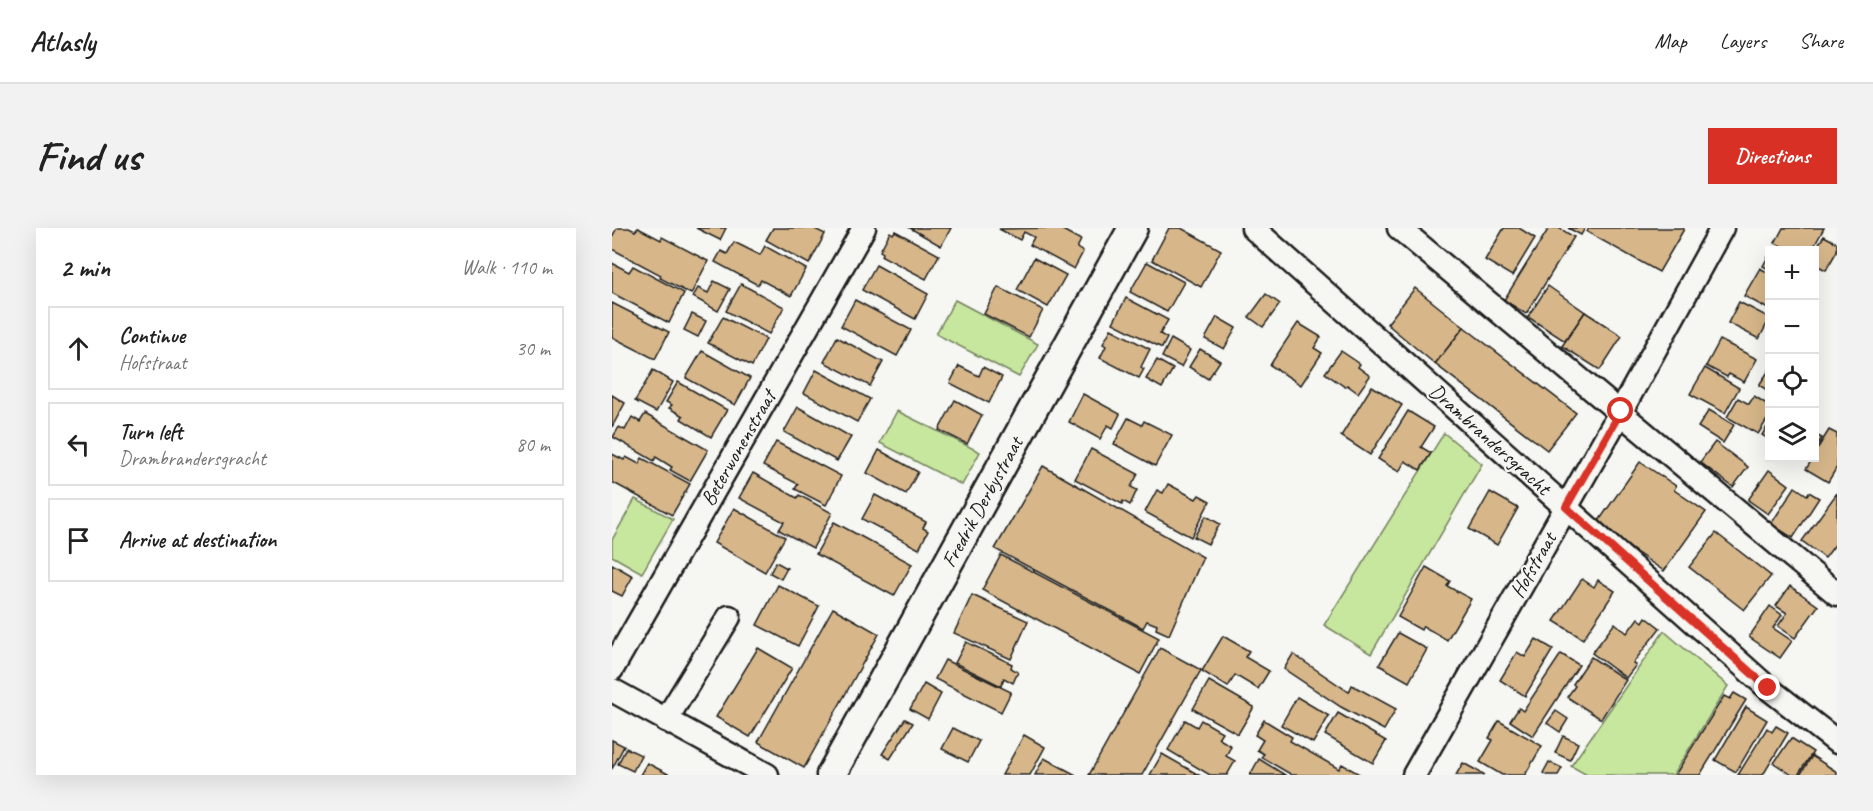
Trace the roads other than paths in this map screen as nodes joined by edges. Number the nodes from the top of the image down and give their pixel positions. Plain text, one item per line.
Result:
1 (864, 228) edge
2 (1133, 228) edge
3 (1253, 228) edge
4 (1400, 228) edge
5 (1722, 228) edge
6 (1621, 411) junction
7 (1566, 507) junction
8 (1837, 594) edge
9 (729, 617) dead end
10 (612, 669) edge
11 (612, 690) edge
12 (666, 720) junction
13 (1837, 742) edge
14 (767, 775) edge
15 (831, 775) edge
16 (1414, 775) edge

1 - 10 street, Beterwonenstraat
2 - 15 main road, Fredrik Derbystraat
3 - 7 street, Drambrandersgracht
4 - 6 street
5 - 6 street, Hofstraat
6 - 7 street, Hofstraat
6 - 8 street
7 - 13 street, Drambrandersgracht
7 - 16 street, Hofstraat
9 - 12 street
11 - 12 street
12 - 14 street

